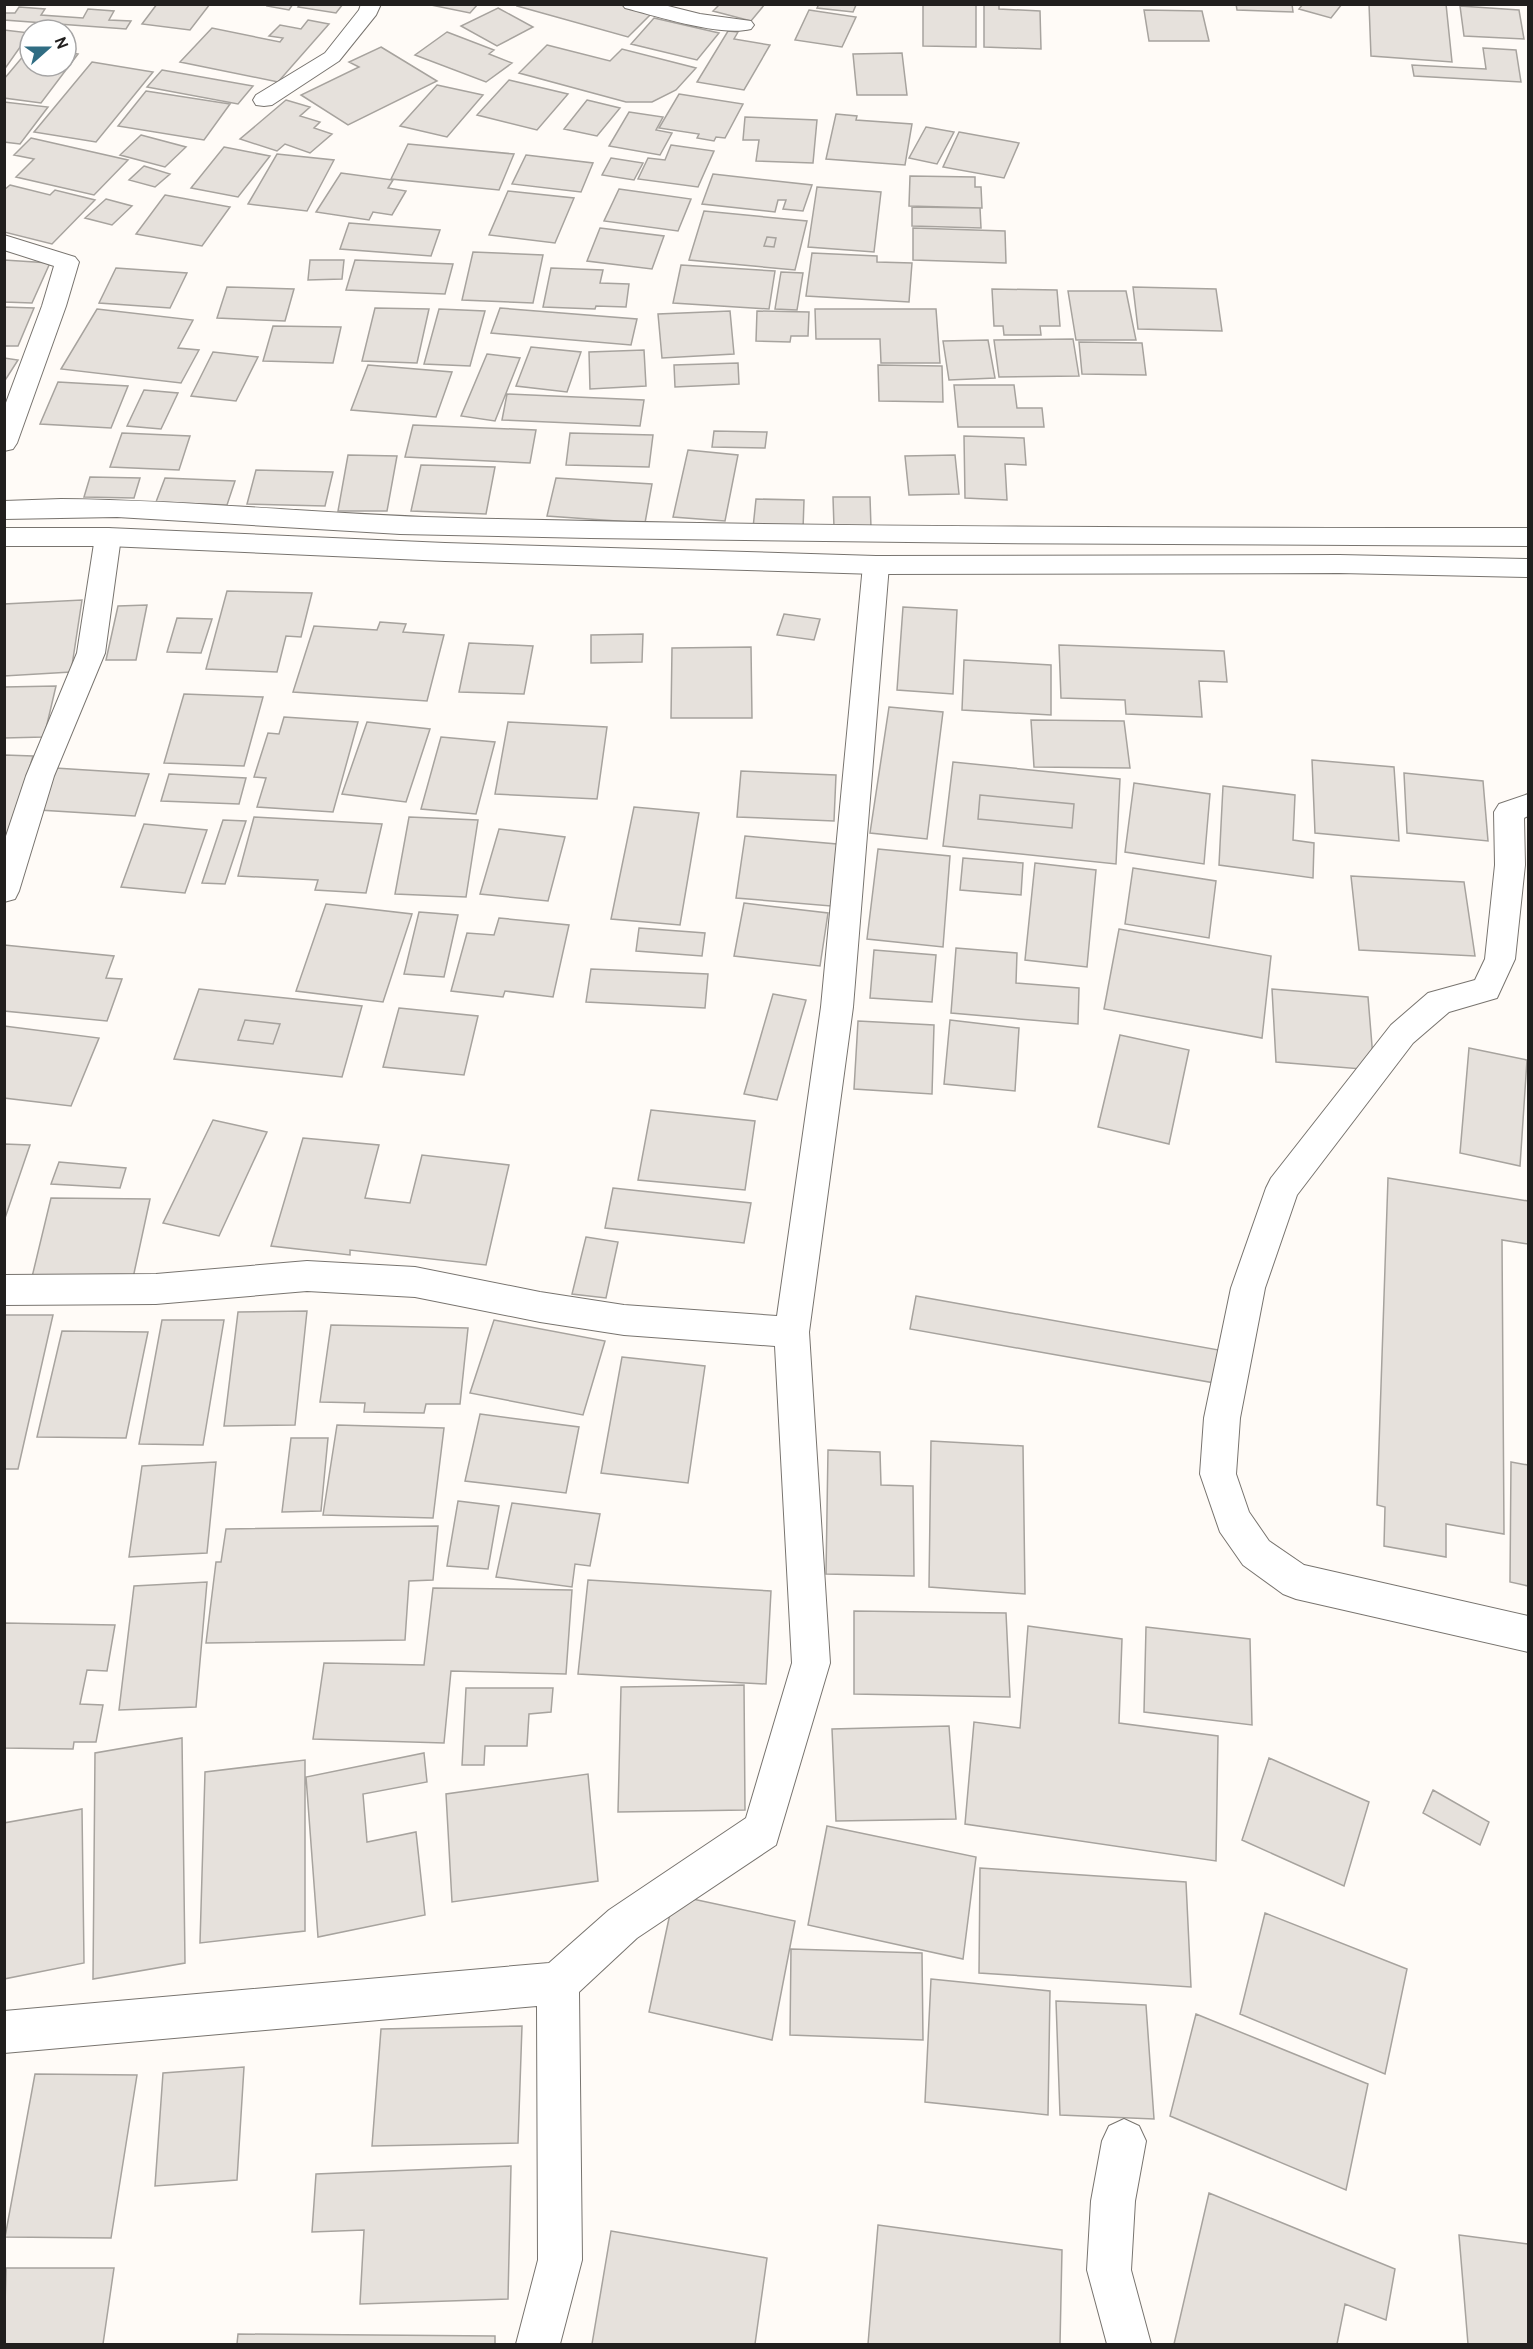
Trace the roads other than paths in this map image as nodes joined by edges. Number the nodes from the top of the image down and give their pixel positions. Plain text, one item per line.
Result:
1 (371, 4) edge
2 (633, 4) edge
3 (744, 26) dead end
4 (264, 100) dead end
5 (4, 242) edge
6 (4, 442) edge
7 (4, 510) edge
8 (4, 537) edge
9 (108, 537) junction
10 (1528, 537) edge
11 (876, 565) junction
12 (1528, 568) edge
13 (1528, 805) edge
14 (4, 891) edge
15 (4, 1290) edge
16 (792, 1332) junction
17 (1528, 1634) edge
18 (558, 1983) junction
19 (4, 2031) edge
20 (1124, 2141) dead end
21 (538, 2344) edge
22 (1129, 2344) edge

1 - 4 street
2 - 3 street
5 - 6 street
7 - 10 street
8 - 9 street
9 - 11 street
9 - 14 street
11 - 12 street
11 - 16 street
13 - 17 street
15 - 16 street
16 - 18 street
18 - 19 street
18 - 21 street
20 - 22 street

